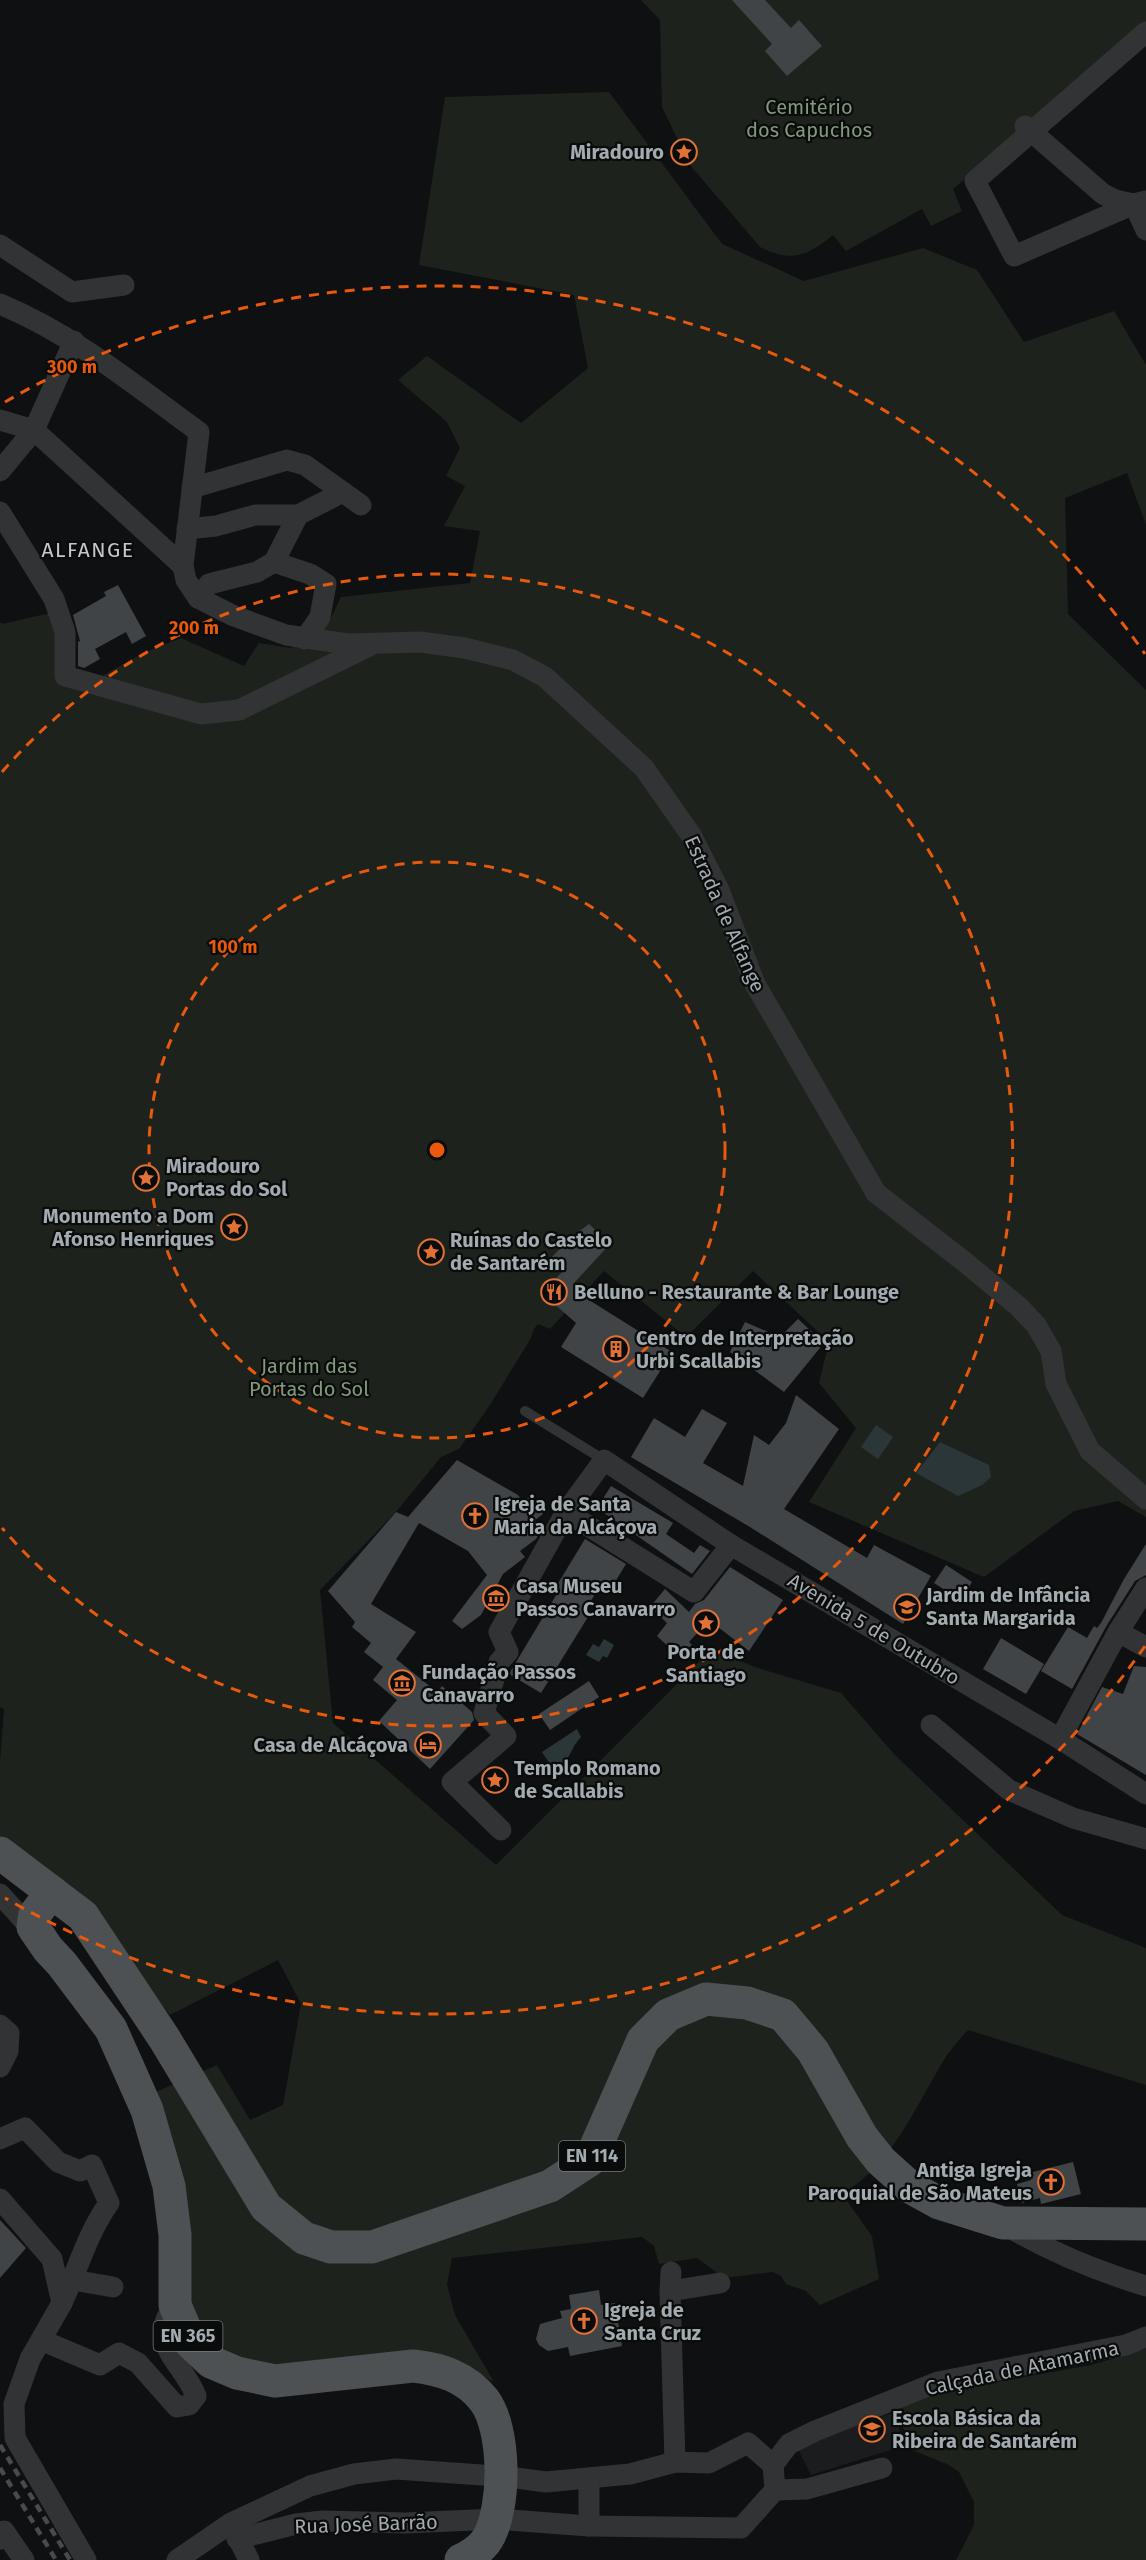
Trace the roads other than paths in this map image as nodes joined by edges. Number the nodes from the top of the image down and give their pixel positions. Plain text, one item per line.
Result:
1 (1146, 32) edge
2 (1028, 129) junction
3 (1140, 203) edge
4 (1146, 230) edge
5 (0, 245) edge
6 (124, 285) dead end
7 (0, 304) edge
8 (74, 341) junction
9 (0, 420) edge
10 (34, 430) junction
11 (0, 471) edge
12 (192, 488) junction
13 (343, 492) junction
14 (361, 505) dead end
15 (0, 512) edge
16 (298, 515) junction
17 (187, 529) junction
18 (274, 562) junction
19 (183, 566) junction
20 (198, 598) junction
21 (305, 639) junction
22 (378, 642) junction
23 (525, 1411) dead end
24 (604, 1460) junction
25 (1146, 1499) edge
26 (566, 1512) junction
27 (731, 1545) junction
28 (1146, 1588) edge
29 (1118, 1632) junction
30 (1146, 1647) edge
31 (931, 1725) dead end
32 (1060, 1739) junction
33 (1146, 1794) edge
34 (501, 1830) dead end
35 (1146, 1839) edge
36 (0, 1853) edge
37 (52, 1892) junction
38 (0, 1894) edge
39 (36, 1934) junction
40 (0, 2025) edge
41 (0, 2067) edge
42 (0, 2139) edge
43 (0, 2199) edge
44 (1003, 2223) junction
45 (1146, 2224) edge
46 (73, 2280) junction
47 (720, 2283) dead end
48 (1146, 2286) edge
49 (113, 2287) dead end
50 (62, 2303) junction
51 (175, 2305) junction
52 (1146, 2337) edge
53 (41, 2340) junction
54 (675, 2462) junction
55 (773, 2465) junction
56 (882, 2468) dead end
57 (492, 2476) junction
58 (589, 2478) junction
59 (775, 2490) junction
60 (496, 2518) junction
61 (589, 2526) junction
62 (234, 2531) junction
63 (2, 2535) edge
64 (24, 2560) edge
65 (86, 2560) edge
66 (177, 2560) edge
67 (249, 2560) edge
68 (461, 2560) edge

1 - 2 street
2 - 3 street
2 - 3 street
3 - 4 street
5 - 6 street
7 - 8 street
8 - 10 street
8 - 12 street
9 - 10 street
10 - 11 street
10 - 19 street
12 - 13 street
12 - 17 street
13 - 14 street
13 - 16 street
15 - 22 street
16 - 17 street
16 - 18 street
17 - 19 street
18 - 20 street
18 - 21 street
19 - 20 street
20 - 21 street, Estrada de Alfange
21 - 22 street, Estrada de Alfange
22 - 25 street, Estrada de Alfange
23 - 24 lane
24 - 26 street
24 - 27 street, Avenida 5 de Outubro
26 - 27 street
26 - 34 street
27 - 32 street, Avenida 5 de Outubro
28 - 29 street
29 - 30 street
29 - 32 street
31 - 35 street
32 - 33 street, Avenida 5 de Outubro
36 - 37 main road, EN 114
37 - 39 main road
37 - 44 main road, EN 114
38 - 39 street
39 - 51 main road, EN 365
40 - 41 street
42 - 46 street
43 - 50 street
44 - 45 main road, EN 114
44 - 48 street
46 - 49 street
46 - 50 street
47 - 54 street
50 - 53 street
51 - 53 street
51 - 57 main road, EN 365
52 - 55 street, Calçada de Atamarma
53 - 65 street
54 - 55 street
54 - 58 street
55 - 59 street
56 - 59 street
57 - 58 street
57 - 60 main road, EN 365
57 - 62 street
58 - 61 street
59 - 61 street, Rua José Barrão
60 - 61 street, Rua José Barrão
60 - 62 street, Rua José Barrão
60 - 68 main road, EN 365
62 - 66 street
62 - 67 street
63 - 64 street

